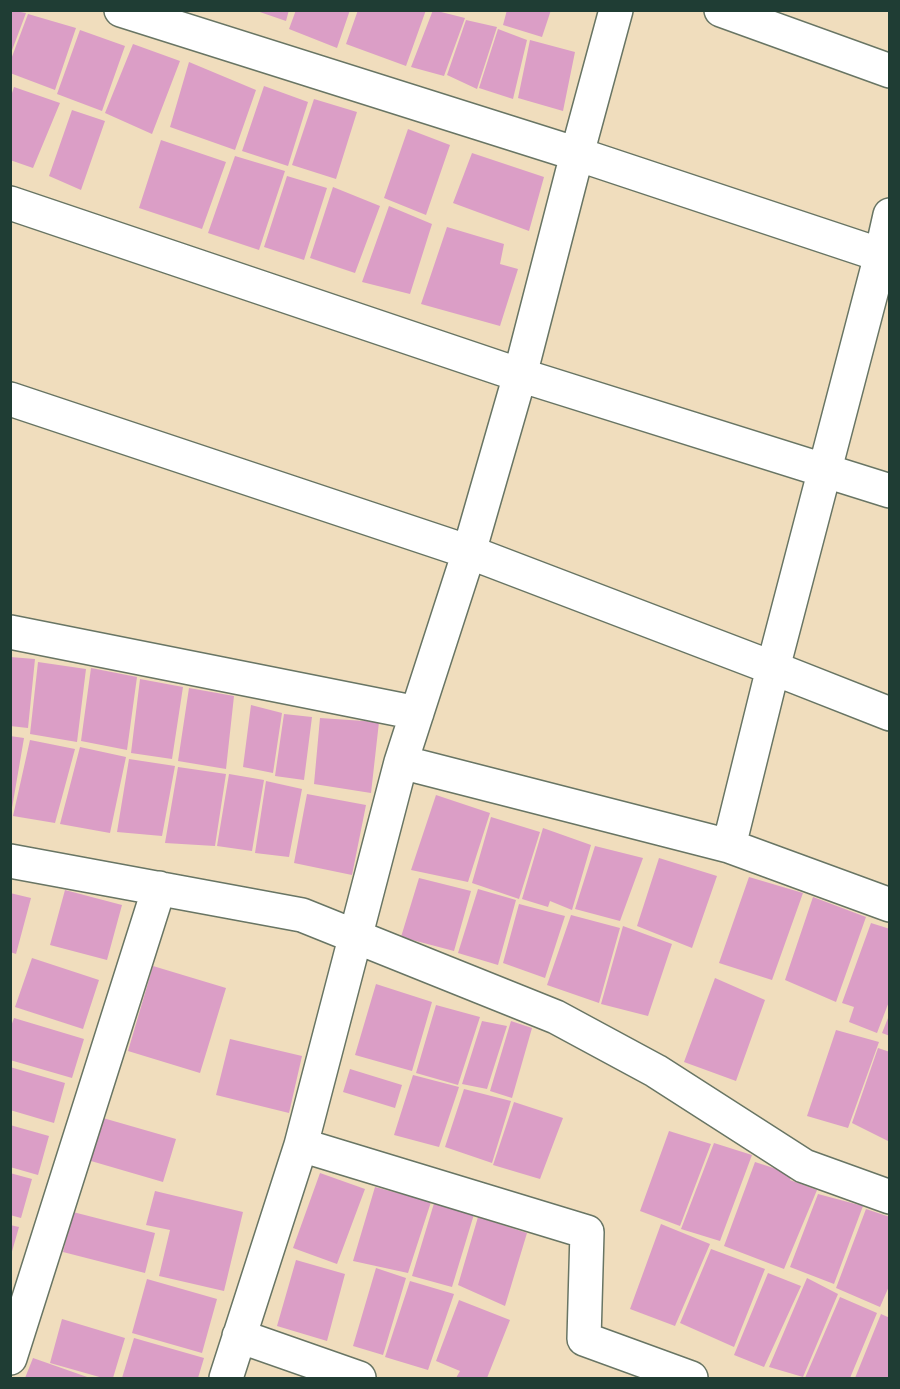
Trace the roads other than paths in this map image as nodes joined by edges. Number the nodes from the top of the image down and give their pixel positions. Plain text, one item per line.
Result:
1 (121, 10) edge
2 (616, 10) edge
3 (721, 10) edge
4 (890, 71) edge
5 (578, 154) junction
6 (10, 203) edge
7 (890, 215) edge
8 (885, 256) edge
9 (520, 375) junction
10 (10, 399) edge
11 (825, 471) junction
12 (890, 491) edge
13 (469, 552) junction
14 (10, 632) edge
15 (773, 668) junction
16 (417, 713) junction
17 (890, 714) edge
18 (400, 762) junction
19 (729, 846) junction
20 (10, 861) edge
21 (159, 888) junction
22 (890, 905) edge
23 (354, 936) junction
24 (301, 1145) junction
25 (890, 1197) edge
26 (239, 1336) junction
27 (10, 1358) edge
28 (226, 1378) edge
29 (359, 1378) edge
30 (691, 1378) edge

1 - 5 street
2 - 5 street
3 - 4 street
5 - 8 street
5 - 9 street
6 - 9 street
7 - 8 street
8 - 11 street
9 - 11 street
9 - 13 street
10 - 13 street
11 - 12 street
11 - 15 street
13 - 15 street
13 - 16 street
14 - 16 street
15 - 17 street
15 - 19 street
16 - 18 street
18 - 19 street
18 - 23 street
19 - 22 street
20 - 21 street
21 - 23 street
21 - 27 street
23 - 24 street
23 - 25 street
24 - 26 street
24 - 30 street
26 - 28 street
26 - 29 street

